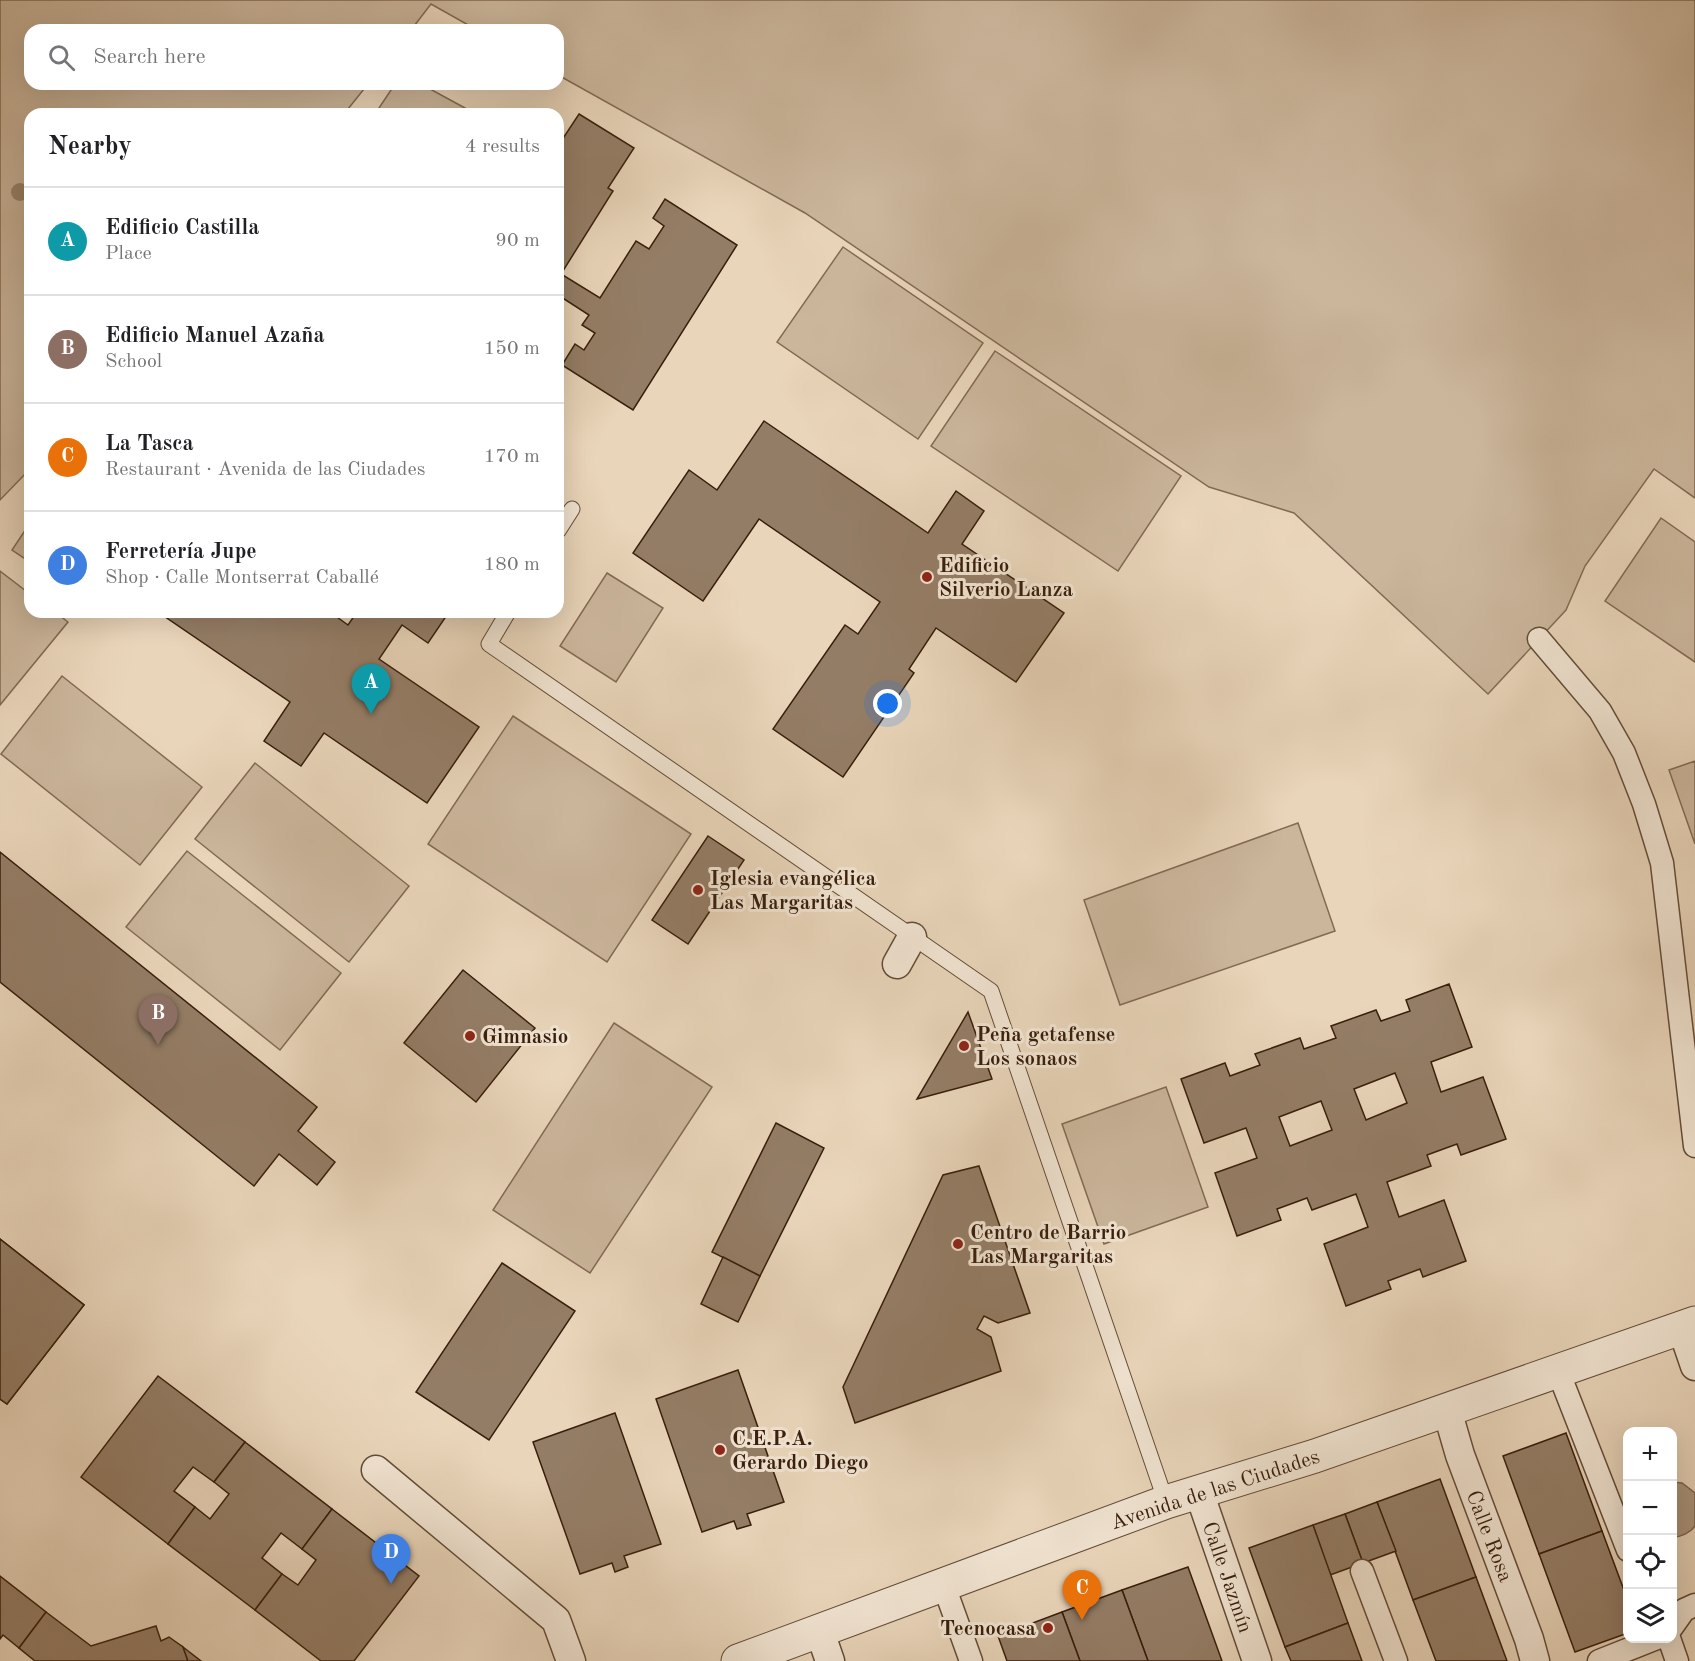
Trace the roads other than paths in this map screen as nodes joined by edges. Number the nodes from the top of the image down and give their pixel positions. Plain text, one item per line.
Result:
1 (572, 509) dead end
2 (564, 522) edge
3 (504, 618) edge
4 (1539, 639) dead end
5 (912, 937) junction
6 (897, 964) dead end
7 (1695, 1146) edge
8 (1688, 1326) edge
9 (1695, 1366) edge
10 (1558, 1371) junction
11 (1446, 1410) junction
12 (376, 1470) dead end
13 (1199, 1492) junction
14 (1166, 1502) junction
15 (1623, 1537) edge
16 (1362, 1571) dead end
17 (944, 1586) junction
18 (1695, 1605) edge
19 (1677, 1620) edge
20 (1644, 1643) edge
21 (1671, 1643) edge
22 (825, 1647) edge
23 (571, 1661) edge
24 (738, 1661) edge
25 (971, 1661) edge
26 (1257, 1661) edge
27 (1396, 1661) edge
28 (1535, 1661) edge
29 (1599, 1661) edge
30 (1677, 1661) edge

1 - 2 lane
3 - 5 lane
4 - 7 street
5 - 6 street
5 - 14 lane
8 - 9 street
8 - 10 street, Avenida de las Ciudades
10 - 11 street, Avenida de las Ciudades
10 - 15 street
11 - 13 street, Avenida de las Ciudades
11 - 28 street, Calle Rosa
12 - 23 street
13 - 14 street, Avenida de las Ciudades
13 - 26 street, Calle Jazmín
14 - 17 street, Avenida de las Ciudades
16 - 27 street
17 - 22 street, Avenida de las Ciudades
17 - 25 street
18 - 19 street
20 - 29 street
21 - 30 street
22 - 24 street, Avenida de las Ciudades

